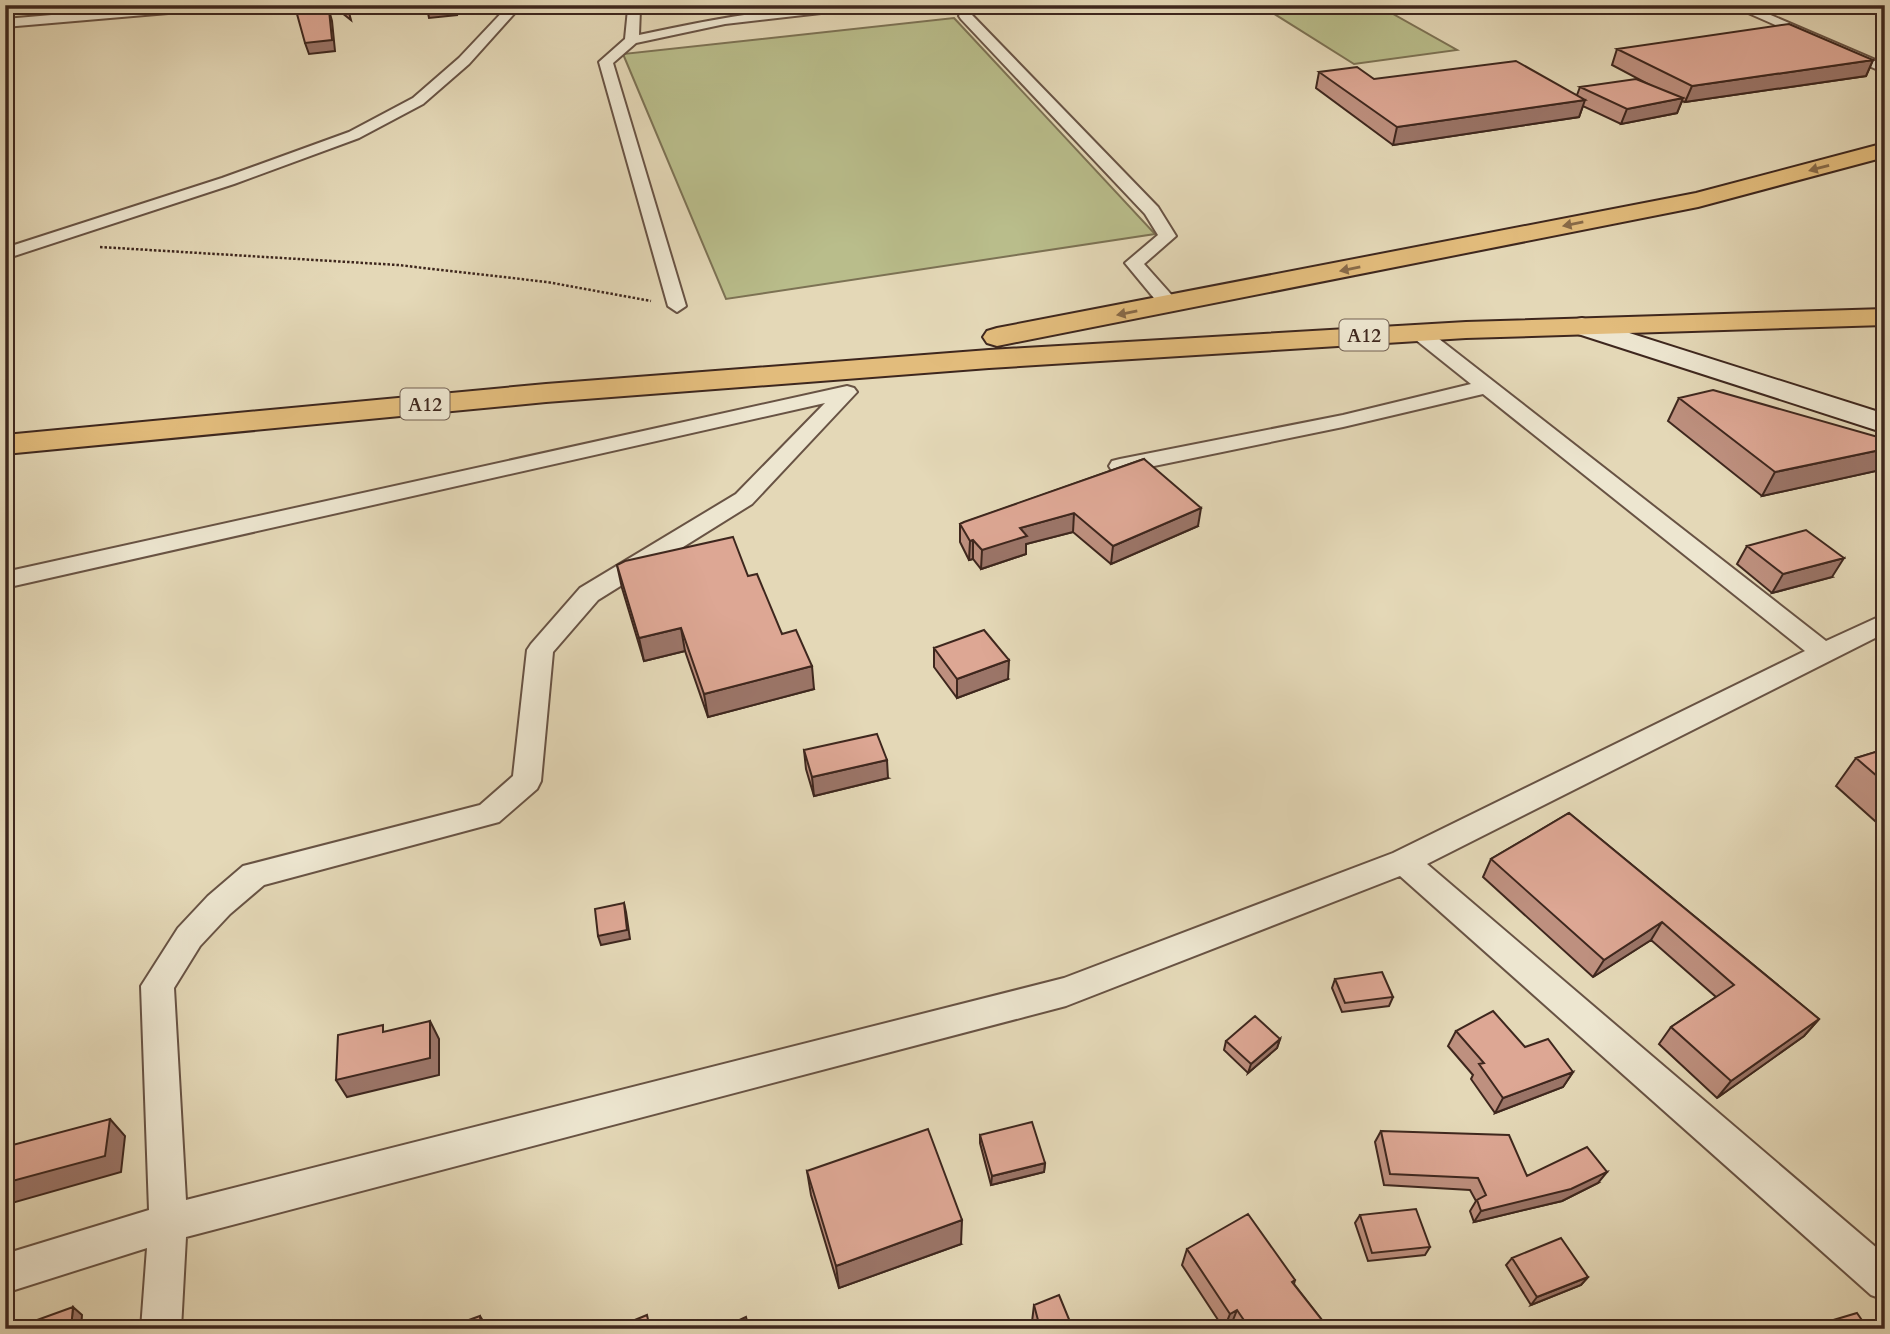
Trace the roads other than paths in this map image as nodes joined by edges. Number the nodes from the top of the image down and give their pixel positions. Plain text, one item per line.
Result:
1 (215, 5) edge
2 (516, 5) edge
3 (631, 5) edge
4 (856, 5) edge
5 (971, 5) edge
6 (1736, 5) edge
7 (5, 23) edge
8 (632, 40) junction
9 (1885, 69) edge
10 (1885, 150) edge
11 (1885, 169) edge
12 (5, 254) edge
13 (677, 306) road end
14 (1179, 314) junction
15 (1885, 317) edge
16 (1582, 326) junction
17 (1418, 332) junction
18 (1213, 344) junction
19 (989, 359) junction
20 (846, 381) junction
21 (1489, 386) junction
22 (1885, 424) edge
23 (5, 445) edge
24 (1121, 466) edge
25 (5, 580) edge
26 (1885, 622) edge
27 (1823, 652) junction
28 (1404, 862) junction
29 (168, 1223) junction
30 (5, 1274) edge
31 (1885, 1281) edge
32 (161, 1329) edge

1 - 7 street
2 - 12 street
3 - 8 street
4 - 8 street
5 - 14 street
6 - 9 street
8 - 13 street
10 -> 14 main road
11 - 14 main road
14 - 18 main road
14 - 19 main road
14 -> 20 main road
15 - 16 main road, A12
16 - 17 main road, A12
16 - 22 street
17 - 18 main road, A12
17 - 21 street
18 - 19 main road, A12
19 - 20 main road, A12
20 - 23 main road, A12
20 - 25 street
20 - 29 street
21 - 24 street
21 - 27 street
26 - 27 street
27 - 28 street
28 - 29 street
28 - 31 street
29 - 30 street
29 - 32 street

